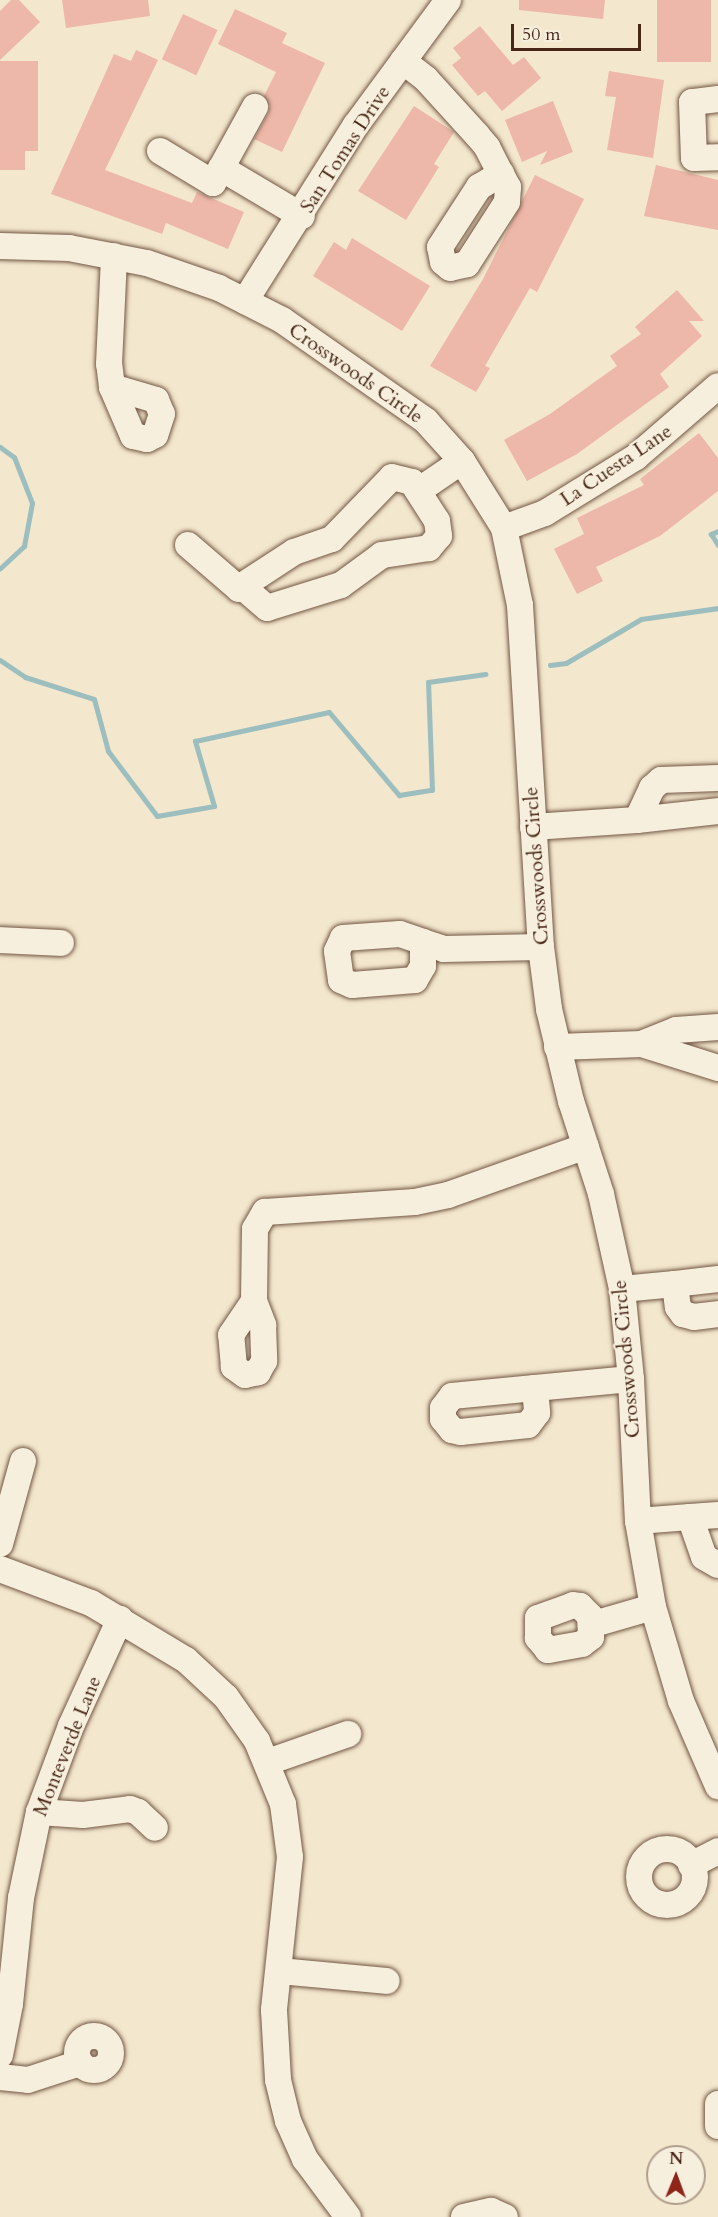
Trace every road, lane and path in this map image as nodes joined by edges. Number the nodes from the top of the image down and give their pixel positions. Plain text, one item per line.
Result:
1 (448, 0) edge
2 (403, 61) junction
3 (718, 99) edge
4 (255, 107) dead end
5 (160, 151) dead end
6 (718, 157) edge
7 (221, 168) junction
8 (501, 174) dead end
9 (302, 216) junction
10 (0, 246) edge
11 (114, 256) junction
12 (245, 300) junction
13 (718, 386) edge
14 (112, 387) dead end
15 (462, 461) junction
16 (418, 491) junction
17 (504, 528) junction
18 (188, 546) dead end
19 (243, 586) junction
20 (718, 778) edge
21 (718, 811) edge
22 (637, 820) junction
23 (533, 827) junction
24 (0, 940) edge
25 (423, 942) dead end
26 (61, 943) dead end
27 (541, 947) junction
28 (718, 1027) edge
29 (642, 1044) junction
30 (557, 1047) junction
31 (718, 1068) edge
32 (586, 1146) junction
33 (718, 1279) edge
34 (675, 1284) junction
35 (622, 1289) junction
36 (254, 1301) dead end
37 (718, 1314) edge
38 (631, 1379) junction
39 (535, 1388) dead end
40 (23, 1461) dead end
41 (718, 1515) edge
42 (690, 1517) junction
43 (638, 1521) junction
44 (0, 1544) edge
45 (718, 1565) edge
46 (0, 1569) edge
47 (653, 1607) junction
48 (120, 1619) junction
49 (594, 1624) dead end
50 (348, 1734) dead end
51 (268, 1762) junction
52 (718, 1786) edge
53 (39, 1812) junction
54 (155, 1828) dead end
55 (718, 1851) edge
56 (691, 1865) dead end
57 (279, 1971) junction
58 (387, 1981) dead end
59 (0, 2055) edge
60 (80, 2063) dead end
61 (0, 2077) edge
62 (718, 2104) edge
63 (718, 2126) edge
64 (348, 2217) edge
65 (464, 2217) edge
66 (505, 2217) edge

1 - 2 street, San Tomas Drive
2 - 8 street
2 - 9 street, San Tomas Drive
3 - 6 street
4 - 7 street
5 - 7 street
7 - 9 street
9 - 12 street, San Tomas Drive
10 - 11 street, Crosswoods Circle
11 - 12 street, Crosswoods Circle
11 - 14 street
12 - 15 street, Crosswoods Circle
13 - 17 street, La Cuesta Lane
15 - 16 street
15 - 17 street, Crosswoods Circle
16 - 19 street
16 - 19 street
17 - 23 street, Crosswoods Circle
18 - 19 street
20 - 22 street
21 - 22 street
22 - 23 street
23 - 27 street, Crosswoods Circle
24 - 26 street
25 - 27 street
27 - 30 street, Crosswoods Circle
28 - 29 street
29 - 30 street
29 - 31 street
30 - 32 street, Crosswoods Circle
32 - 35 street, Crosswoods Circle
32 - 36 street
33 - 34 street
34 - 35 street
34 - 37 street
35 - 38 street, Crosswoods Circle
38 - 39 street
38 - 43 street, Crosswoods Circle
40 - 44 street
41 - 42 street
42 - 43 street
42 - 45 street
43 - 47 street, Crosswoods Circle
46 - 48 street
47 - 49 street
47 - 52 street, Crosswoods Circle
48 - 51 street
48 - 53 street, Monteverde Lane
50 - 51 street
51 - 57 street
53 - 54 street
53 - 59 street, Monteverde Lane
55 - 56 street
57 - 58 street
57 - 64 street
60 - 61 street
62 - 63 street
65 - 66 street

